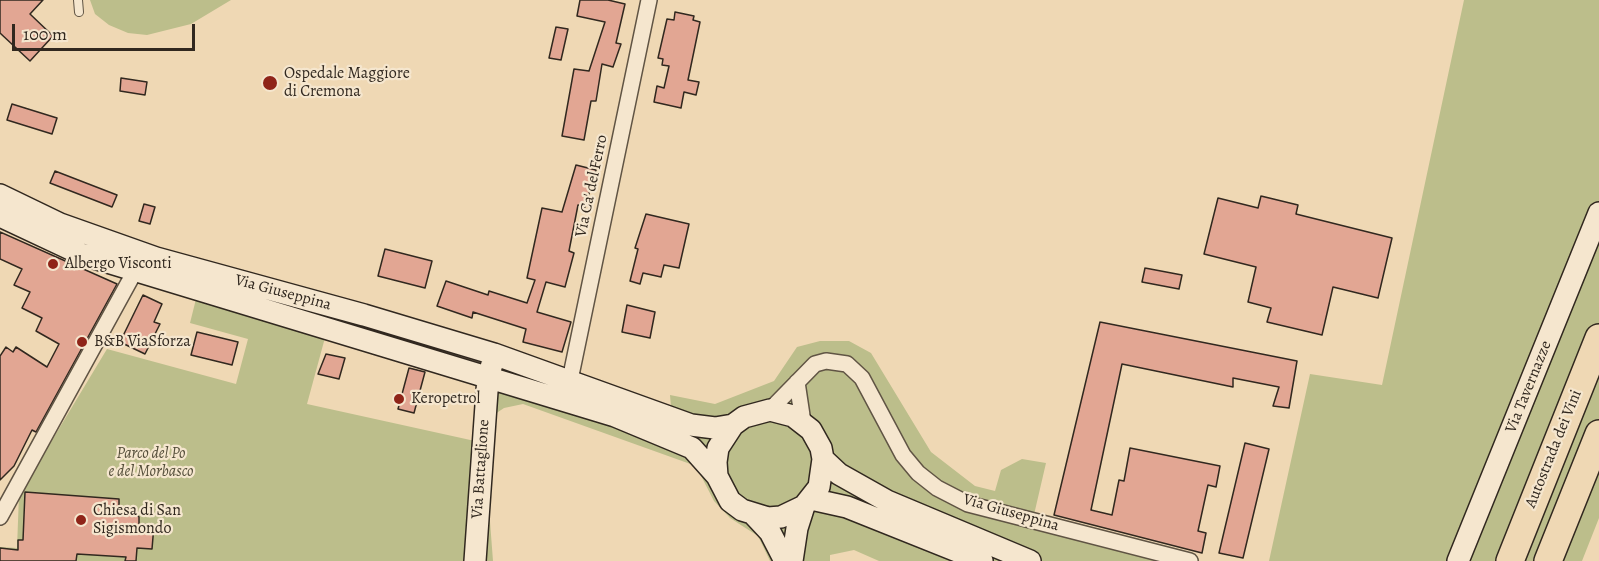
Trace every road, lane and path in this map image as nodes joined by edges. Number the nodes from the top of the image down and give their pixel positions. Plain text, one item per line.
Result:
1 (78, 0) edge
2 (649, 0) edge
3 (79, 12) dead end
4 (0, 211) edge
5 (1599, 213) edge
6 (135, 271) junction
7 (1599, 338) edge
8 (494, 354) junction
9 (488, 377) junction
10 (797, 382) junction
11 (567, 390) junction
12 (770, 410) junction
13 (803, 422) junction
14 (733, 425) junction
15 (1599, 434) edge
16 (823, 459) junction
17 (717, 476) junction
18 (807, 503) junction
19 (755, 516) junction
20 (0, 517) edge
21 (475, 561) edge
22 (785, 561) edge
23 (792, 561) edge
24 (982, 561) edge
25 (1029, 561) edge
26 (1190, 561) edge
27 (1458, 561) edge
28 (1510, 561) edge
29 (1548, 561) edge

1 - 3 lane
2 - 11 street, Via Ca' del Ferro
4 - 6 main road, Via Giuseppina
4 - 8 main road, Via Giuseppina
5 - 27 main road, Via Tavernazze
6 - 9 main road, Via Giuseppina
6 - 20 street
7 - 28 highway, Autostrada dei Vini
8 - 9 main road, Via Battaglione
8 - 11 main road, Via Giuseppina
9 - 11 main road, Via Giuseppina
9 - 21 main road, Via Battaglione
10 - 12 street, Via Giuseppina
10 - 13 street
10 - 26 street, Via Giuseppina
11 - 14 main road, Via Giuseppina
11 - 17 main road, Via Giuseppina
12 - 13 main road
12 - 14 main road
13 - 16 main road
14 - 17 main road
15 - 29 highway
16 - 18 main road
16 - 25 main road, Via Giuseppina
17 - 19 main road
18 - 19 main road
18 - 23 main road
18 - 24 main road
19 - 22 main road

